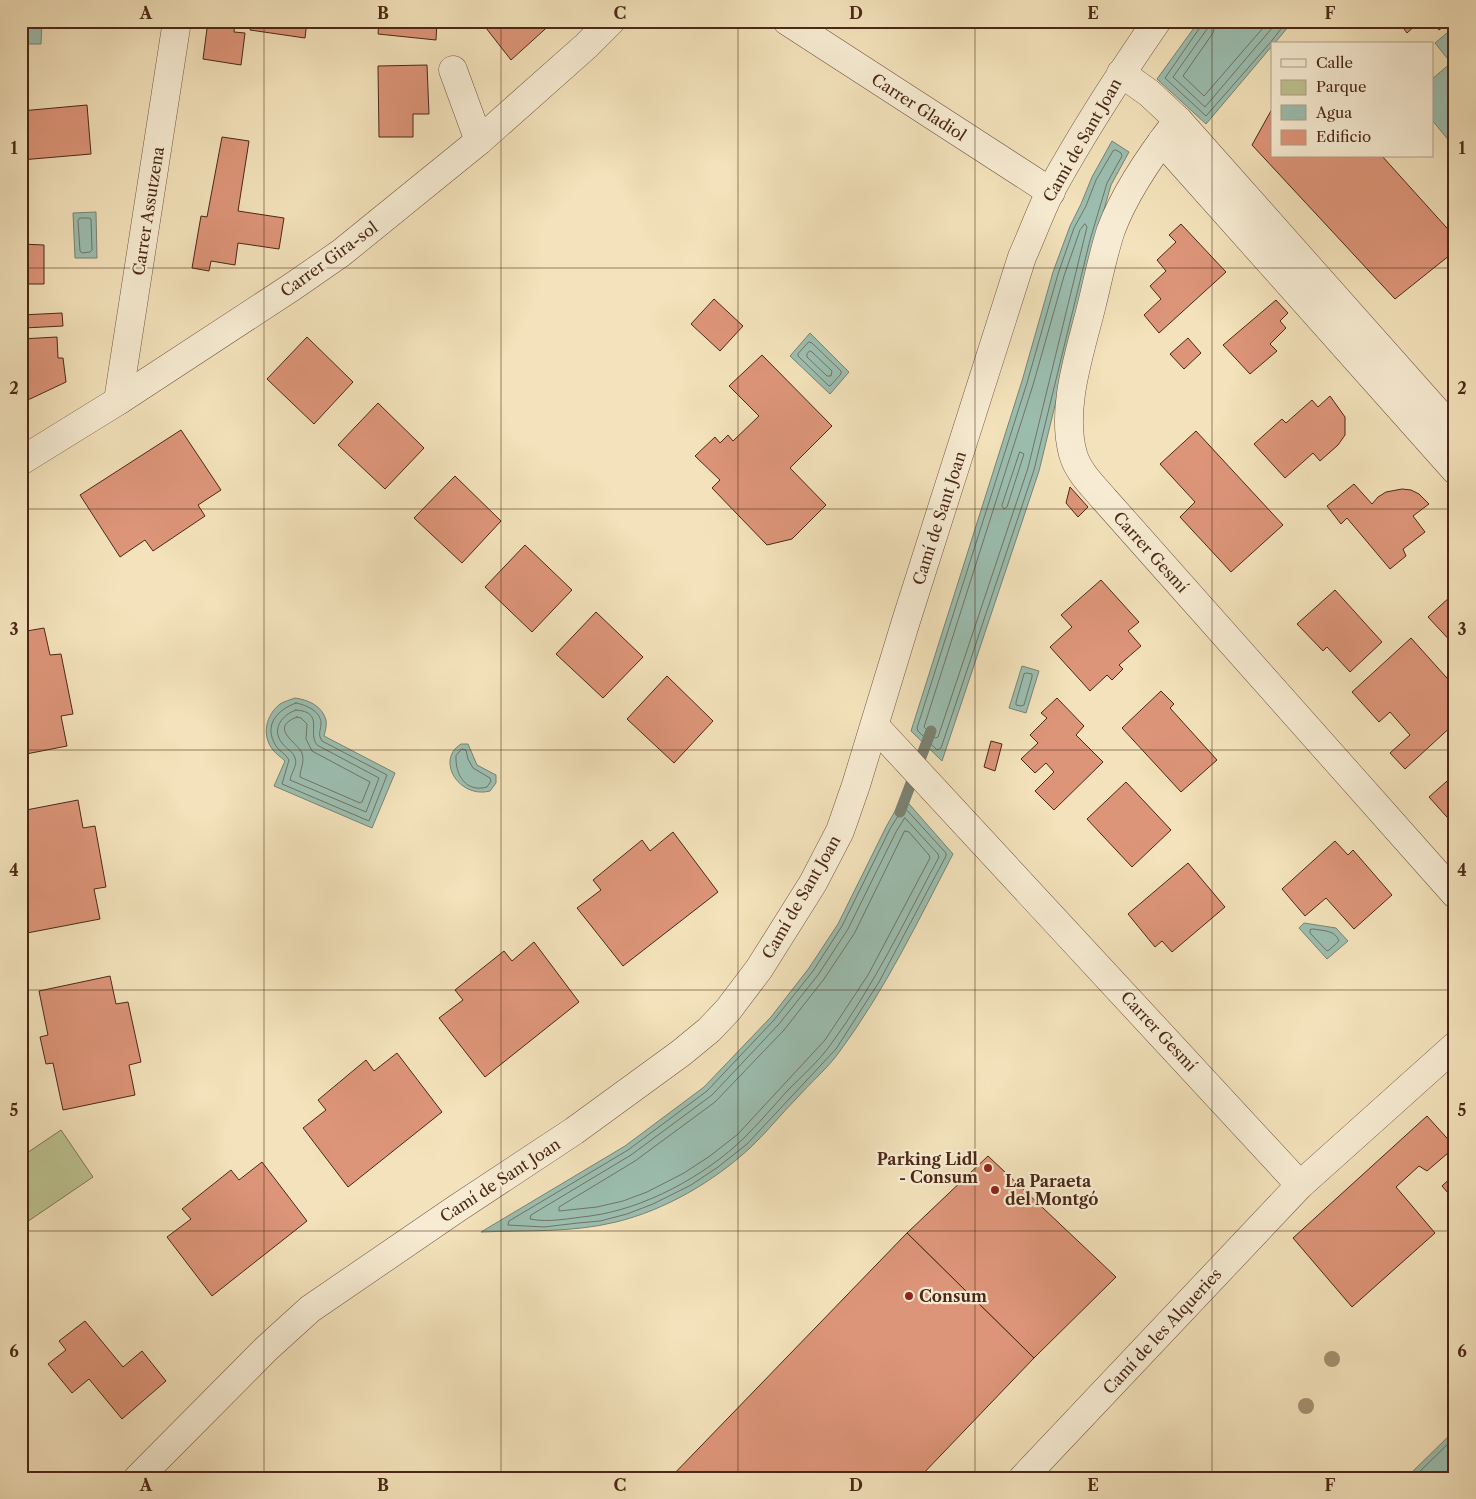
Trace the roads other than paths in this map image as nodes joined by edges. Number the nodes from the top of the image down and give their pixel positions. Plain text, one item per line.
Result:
1 (177, 21) edge
2 (611, 21) edge
3 (787, 21) edge
4 (1157, 21) edge
5 (453, 70) dead end
6 (1121, 73) junction
7 (1174, 115) junction
8 (479, 141) junction
9 (1162, 142) junction
10 (1050, 192) junction
11 (118, 401) junction
12 (1455, 432) edge
13 (21, 461) edge
14 (1455, 470) edge
15 (875, 726) junction
16 (1455, 894) edge
17 (1455, 1046) edge
18 (1300, 1185) junction
19 (138, 1478) edge
20 (1023, 1478) edge

1 - 11 street, Carrer Assutzena
2 - 8 street, Carrer Gira-sol
3 - 10 street, Carrer Gladiol
4 - 6 street, Camí de Sant Joan
5 - 8 street
6 - 7 street
6 - 10 street, Camí de Sant Joan
7 - 9 street, Carrer Gesmí
7 - 12 street
8 - 11 street, Carrer Gira-sol
9 - 14 street
9 - 16 street, Carrer Gesmí
10 - 15 street, Camí de Sant Joan
11 - 13 street, Carrer Gira-sol
15 - 18 street, Carrer Gesmí
15 - 19 street, Camí de Sant Joan
17 - 18 street
18 - 20 street, Camí de les Alqueries

